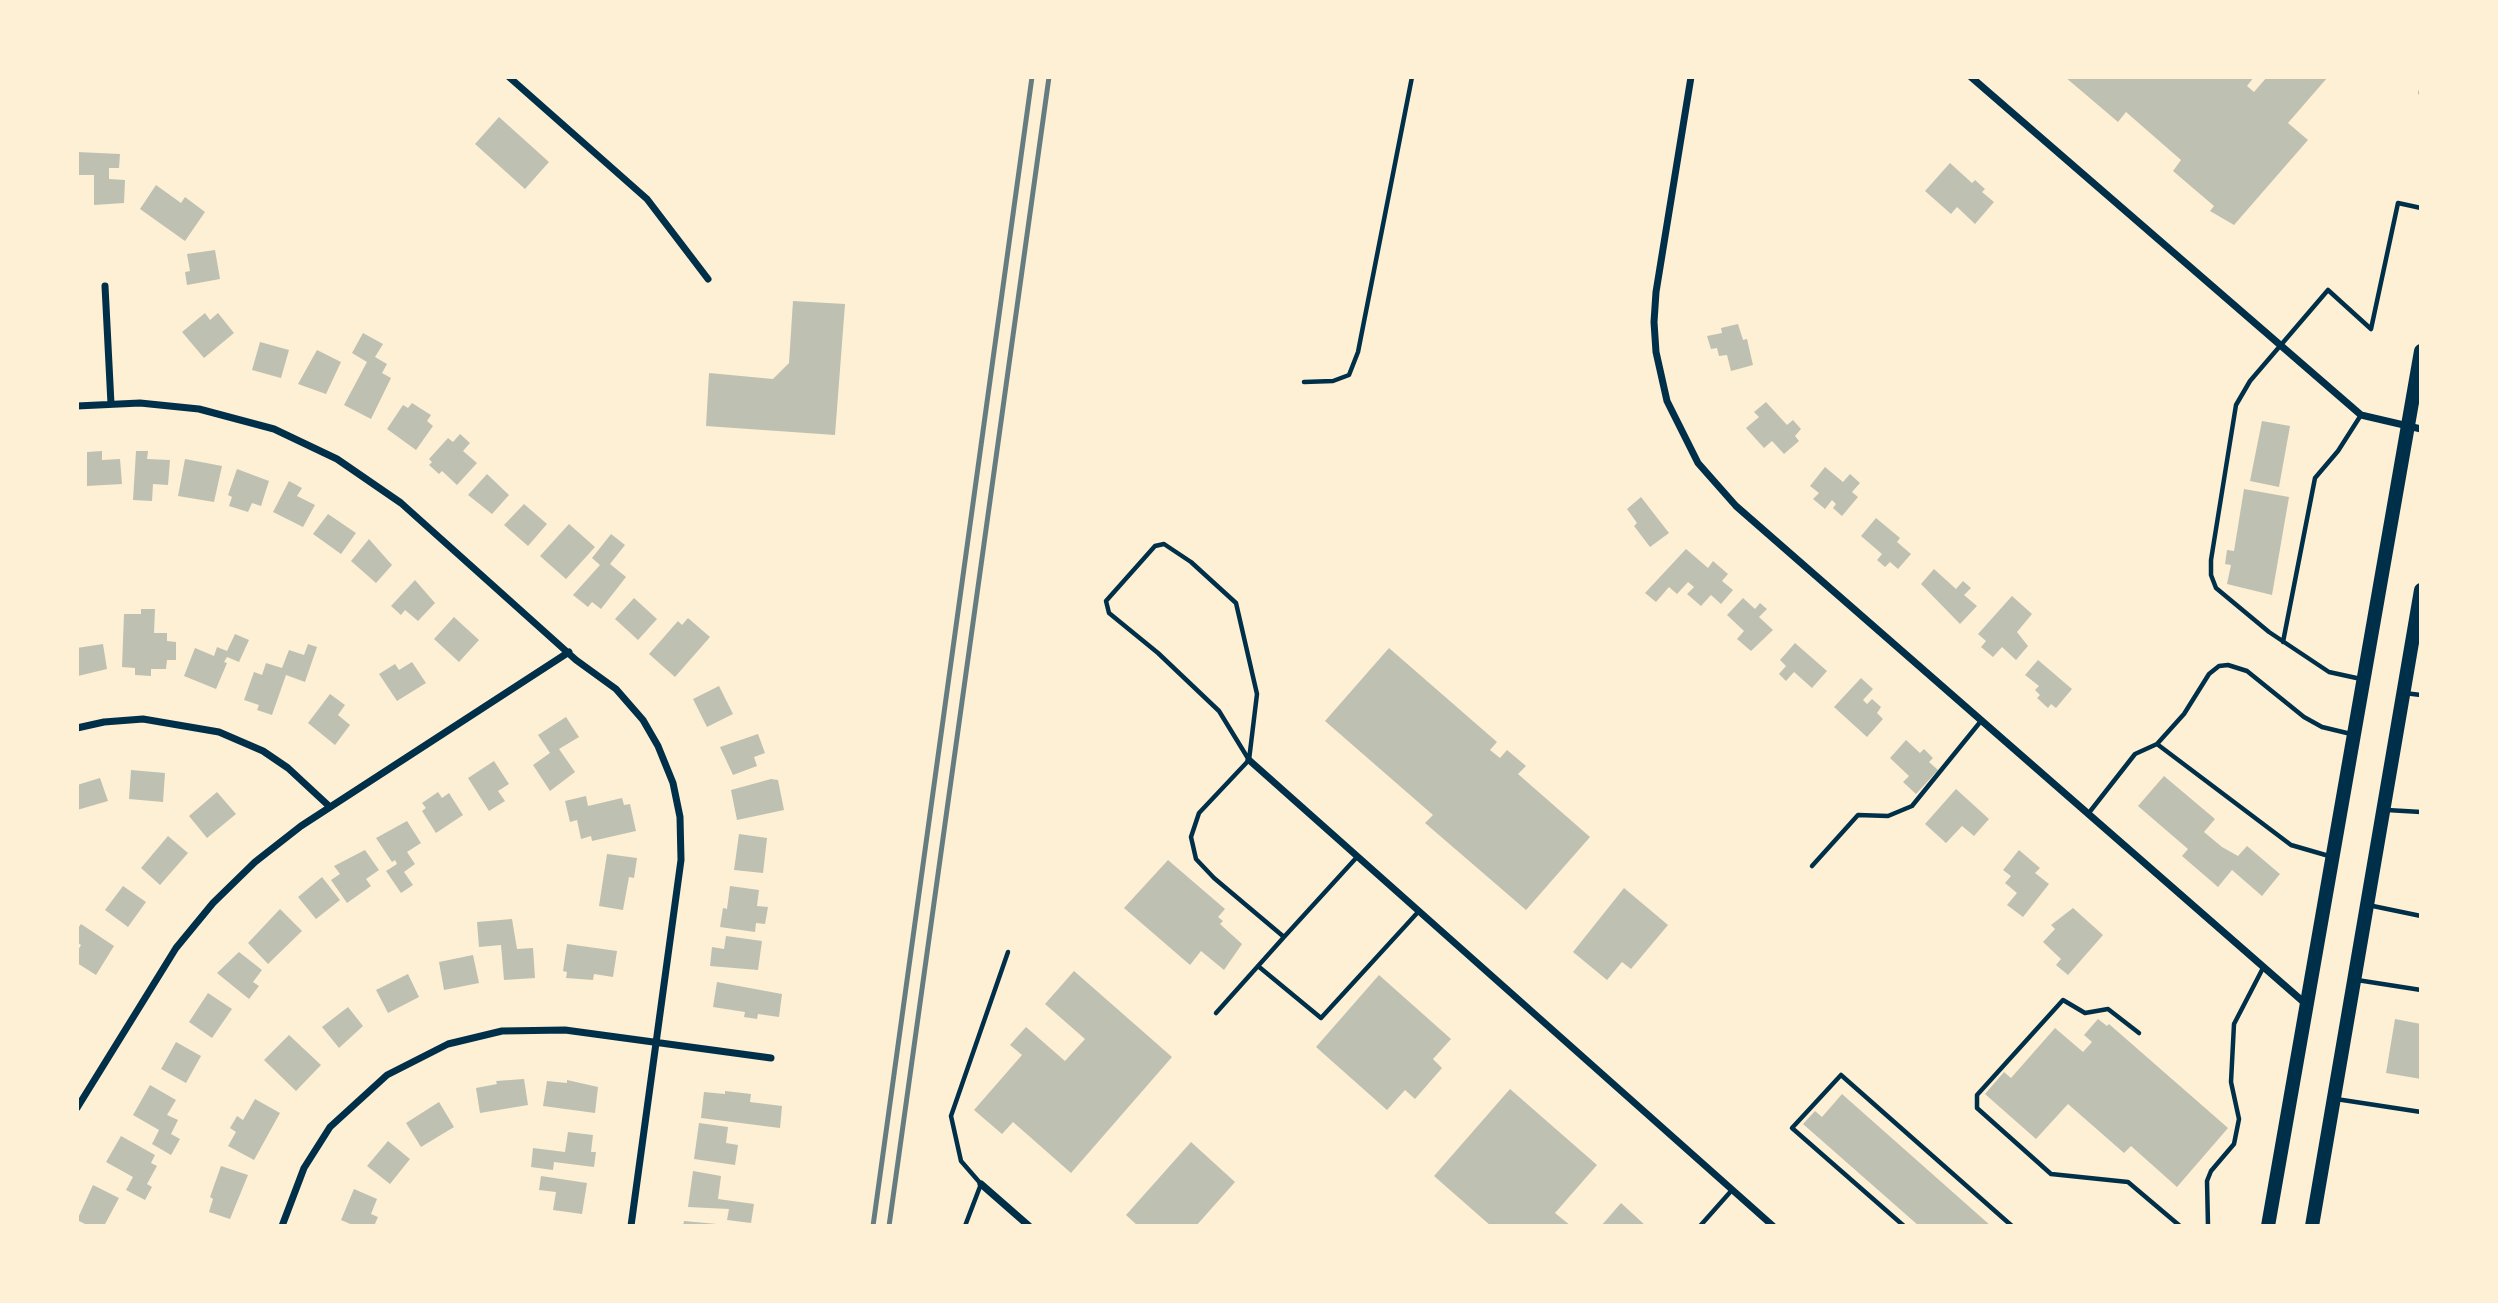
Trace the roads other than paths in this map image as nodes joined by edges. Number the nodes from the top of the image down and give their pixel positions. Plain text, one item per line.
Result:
1 (509, 77) edge
2 (1412, 77) edge
3 (1691, 77) edge
4 (1971, 77) edge
5 (2421, 208) edge
6 (708, 279) dead end
7 (104, 286) dead end
8 (2277, 346) junction
9 (2421, 351) edge
10 (1304, 383) dead end
11 (111, 404) junction
12 (77, 406) edge
13 (2361, 415) junction
14 (2414, 428) edge
15 (2421, 590) edge
16 (2283, 642) junction
17 (569, 652) junction
18 (2365, 680) junction
19 (2401, 693) junction
20 (2421, 695) edge
21 (1981, 721) junction
22 (77, 728) edge
23 (2355, 736) junction
24 (2157, 744) junction
25 (1249, 760) junction
26 (330, 807) junction
27 (2383, 810) junction
28 (2421, 812) edge
29 (2088, 814) junction
30 (1357, 857) junction
31 (2334, 857) junction
32 (1812, 866) dead end
33 (2367, 905) junction
34 (1419, 911) junction
35 (2421, 916) edge
36 (1284, 937) junction
37 (1008, 952) dead end
38 (1258, 966) junction
39 (2263, 968) junction
40 (2353, 979) junction
41 (2421, 990) edge
42 (2307, 1005) junction
43 (1216, 1013) dead end
44 (2139, 1033) dead end
45 (656, 1043) junction
46 (771, 1059) dead end
47 (2332, 1099) junction
48 (77, 1108) edge
49 (2421, 1112) edge
50 (981, 1184) junction
51 (1732, 1190) junction
52 (282, 1226) edge
53 (631, 1226) edge
54 (965, 1226) edge
55 (1029, 1226) edge
56 (1700, 1226) edge
57 (1773, 1226) edge
58 (1904, 1226) edge
59 (2012, 1226) edge
60 (2180, 1226) edge
61 (2208, 1226) edge
62 (2268, 1226) edge
63 (2312, 1226) edge

1 - 6 street
2 - 10 lane
3 - 21 street
4 - 8 street
5 - 8 lane
7 - 11 street
8 - 13 street
8 - 16 lane
9 - 14 main road
11 - 12 street
11 - 17 street
13 - 14 street
13 - 16 lane
14 - 18 main road
15 - 19 main road
16 - 18 lane
17 - 26 street
17 - 45 street
18 - 23 main road
19 - 20 lane
19 - 27 main road
21 - 29 street
21 - 32 lane
22 - 26 street
23 - 24 lane
23 - 31 main road
24 - 29 lane
24 - 31 lane
25 - 25 lane
25 - 30 street
25 - 36 lane
26 - 48 street
27 - 28 lane
27 - 33 main road
29 - 39 street
30 - 34 street
30 - 36 lane
31 - 42 main road
33 - 35 lane
33 - 40 main road
34 - 38 lane
34 - 51 street
36 - 38 lane
37 - 50 lane
38 - 43 lane
39 - 42 street
39 - 61 lane
40 - 41 lane
40 - 47 main road
42 - 62 main road
44 - 60 lane
45 - 46 street
45 - 52 street
45 - 53 street
47 - 49 lane
47 - 63 main road
50 - 54 lane
50 - 55 street
51 - 56 lane
51 - 57 street
58 - 59 lane

